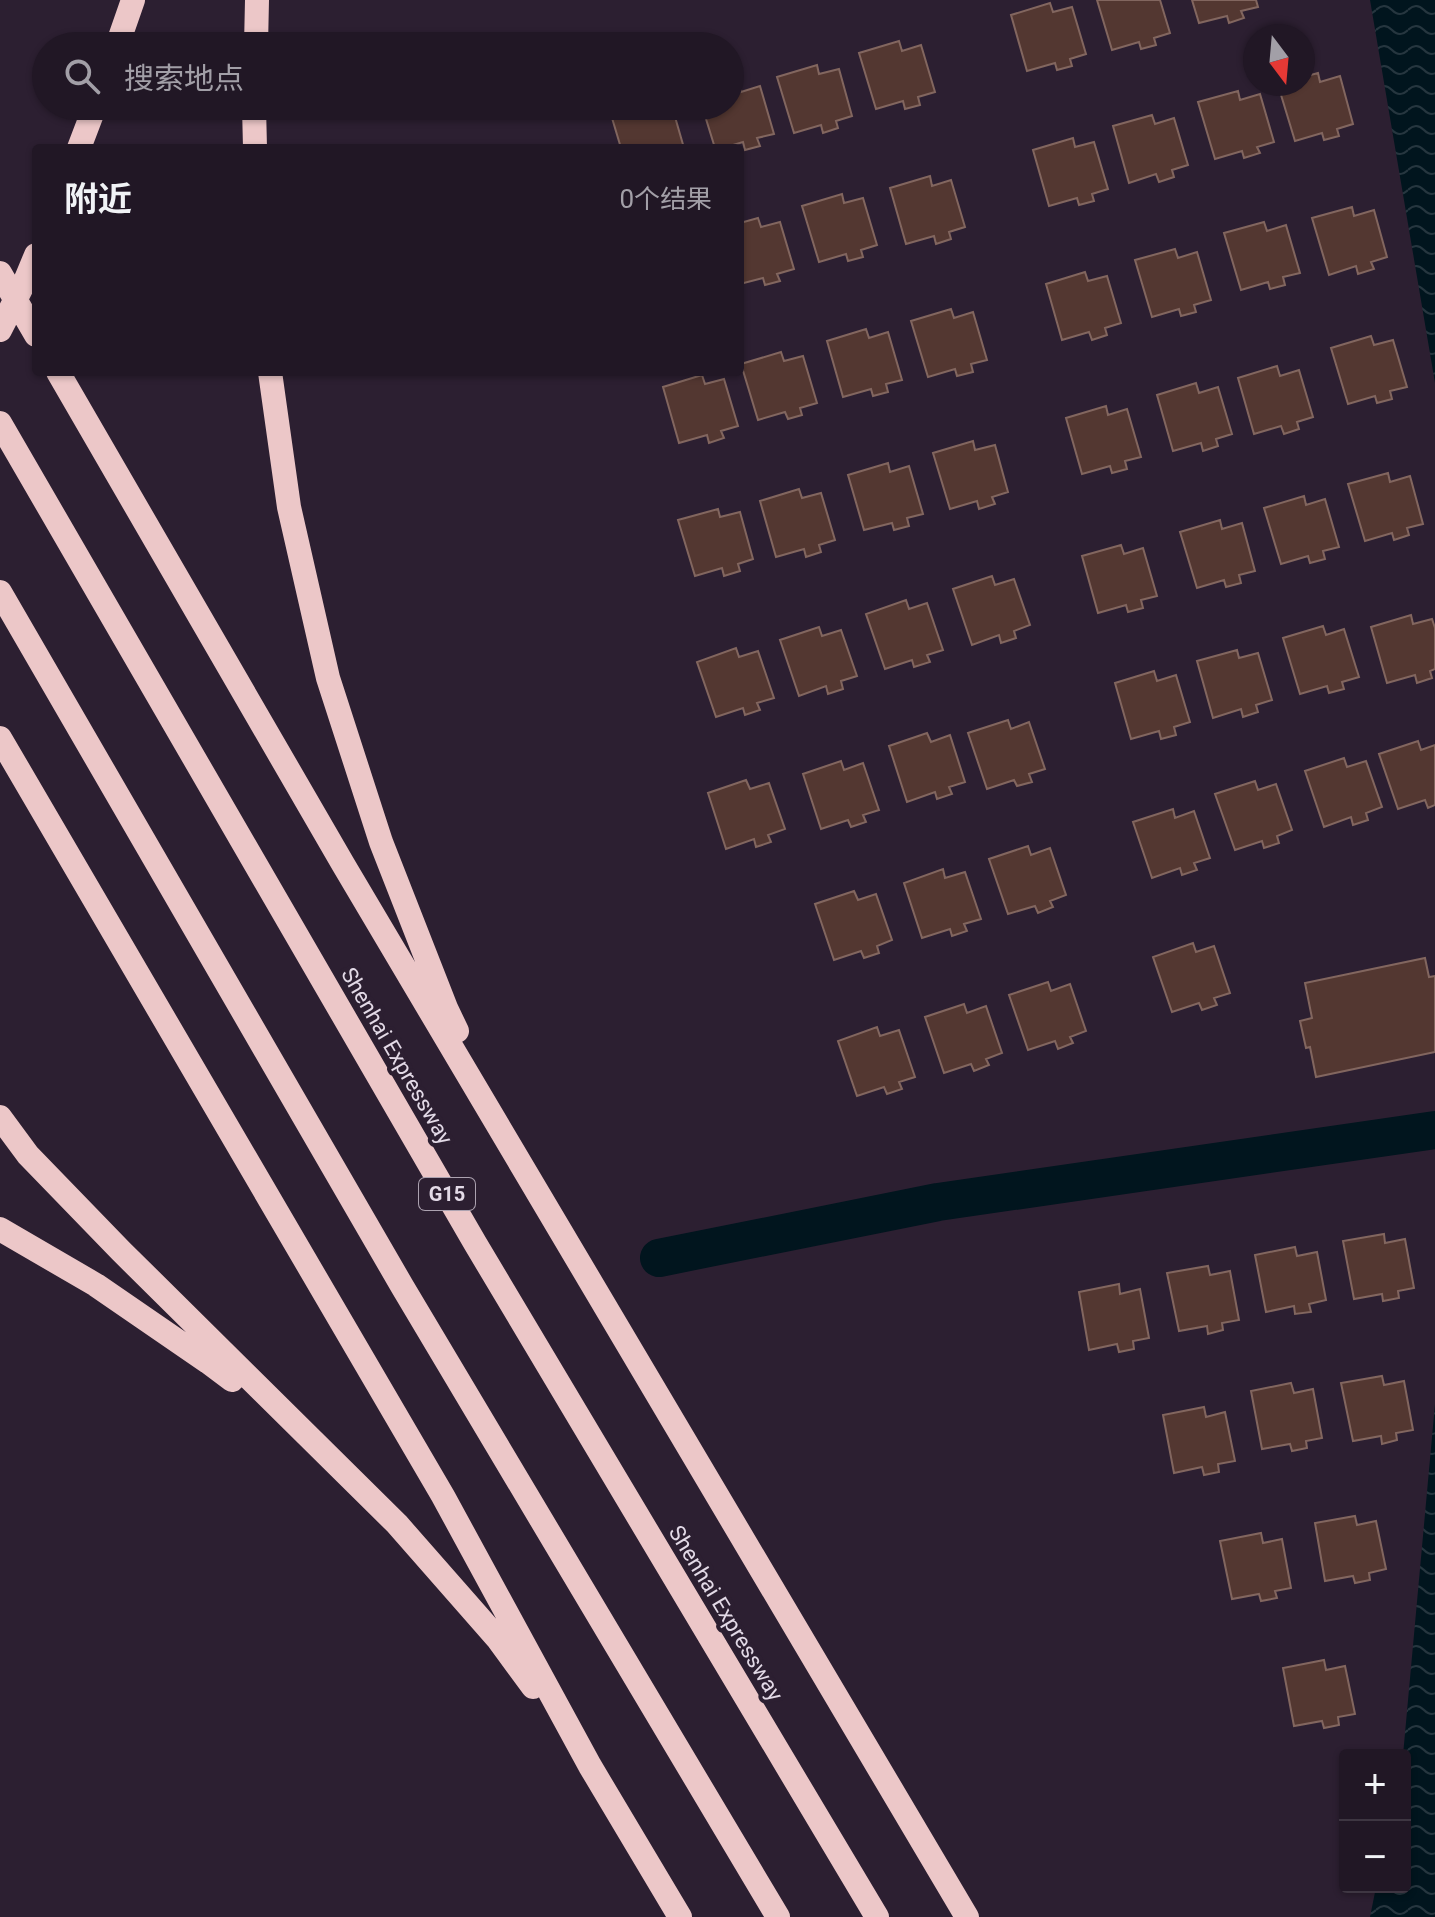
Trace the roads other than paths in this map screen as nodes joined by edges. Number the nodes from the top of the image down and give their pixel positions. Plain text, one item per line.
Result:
1 (120, 0) edge
2 (133, 0) edge
3 (257, 0) edge
4 (112, 32) edge
5 (122, 32) edge
6 (256, 32) edge
7 (32, 265) edge
8 (0, 273) edge
9 (32, 328) edge
10 (0, 330) edge
11 (60, 376) edge
12 (271, 376) edge
13 (0, 423) edge
14 (0, 592) edge
15 (0, 738) edge
16 (0, 1117) edge
17 (525, 1173) junction
18 (0, 1229) edge
19 (326, 1452) junction
20 (590, 1766) junction
21 (680, 1917) edge
22 (778, 1917) edge
23 (877, 1917) edge
24 (967, 1917) edge

1 - 4 highway
2 - 5 highway
3 - 6 highway
7 - 10 highway
8 - 9 highway
11 - 17 highway
12 - 17 highway
13 - 23 highway, Shenhai Expressway / G15
14 - 22 highway
15 - 20 highway
16 - 19 highway
17 - 24 highway
18 - 19 highway
19 - 20 highway
20 - 21 highway

